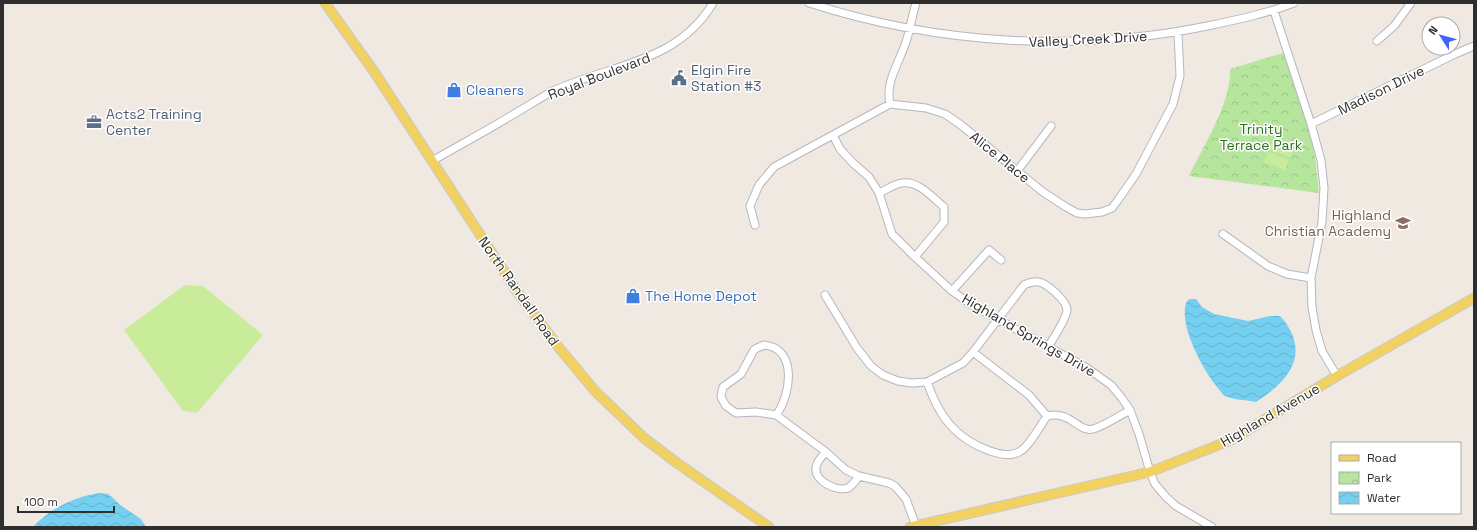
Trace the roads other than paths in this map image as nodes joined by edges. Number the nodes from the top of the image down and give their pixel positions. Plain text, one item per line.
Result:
1 (325, 3) edge
2 (713, 3) edge
3 (810, 3) edge
4 (916, 3) edge
5 (1294, 3) edge
6 (1411, 3) edge
7 (1274, 11) junction
8 (909, 28) junction
9 (1178, 32) junction
10 (1377, 41) dead end
11 (1474, 46) edge
12 (890, 104) junction
13 (1311, 124) junction
14 (1051, 126) dead end
15 (833, 135) junction
16 (432, 161) junction
17 (1018, 170) junction
18 (879, 193) junction
19 (756, 225) dead end
20 (1223, 234) dead end
21 (915, 257) junction
22 (1001, 260) dead end
23 (1311, 278) junction
24 (952, 291) junction
25 (825, 295) dead end
26 (1474, 298) edge
27 (998, 319) junction
28 (1048, 347) junction
29 (973, 352) junction
30 (1337, 376) junction
31 (927, 382) junction
32 (1130, 410) junction
33 (776, 415) junction
34 (1047, 416) junction
35 (826, 452) junction
36 (1150, 472) junction
37 (859, 476) junction
38 (766, 526) edge
39 (913, 526) edge
40 (1212, 527) edge

1 - 16 main road, North Randall Road
2 - 16 street, Royal Boulevard
3 - 8 street, Valley Creek Drive
4 - 8 street
5 - 7 street, Valley Creek Drive
6 - 10 street
7 - 9 street, Valley Creek Drive
7 - 13 street
8 - 9 street, Valley Creek Drive
8 - 12 street
9 - 17 street, Alice Place
11 - 13 street, Madison Drive
12 - 15 street
12 - 17 street, Alice Place
13 - 23 street
14 - 17 street
15 - 18 street, Highland Springs Drive
15 - 19 street
16 - 38 main road, North Randall Road
18 - 21 street, Highland Springs Drive
18 - 21 street
20 - 23 street
21 - 24 street, Highland Springs Drive
22 - 24 street
23 - 30 street
24 - 27 street, Highland Springs Drive
25 - 31 street
26 - 30 main road, Highland Avenue
27 - 28 street, Highland Springs Drive
27 - 28 street
27 - 29 street
28 - 32 street, Highland Springs Drive
29 - 31 street
29 - 34 street
30 - 36 main road, Highland Avenue
31 - 34 street
32 - 34 street
32 - 36 street, Highland Springs Drive
33 - 33 street
33 - 35 street
35 - 37 street
35 - 37 street
36 - 39 main road, Highland Avenue
36 - 40 street, Highland Springs Drive
37 - 39 street

